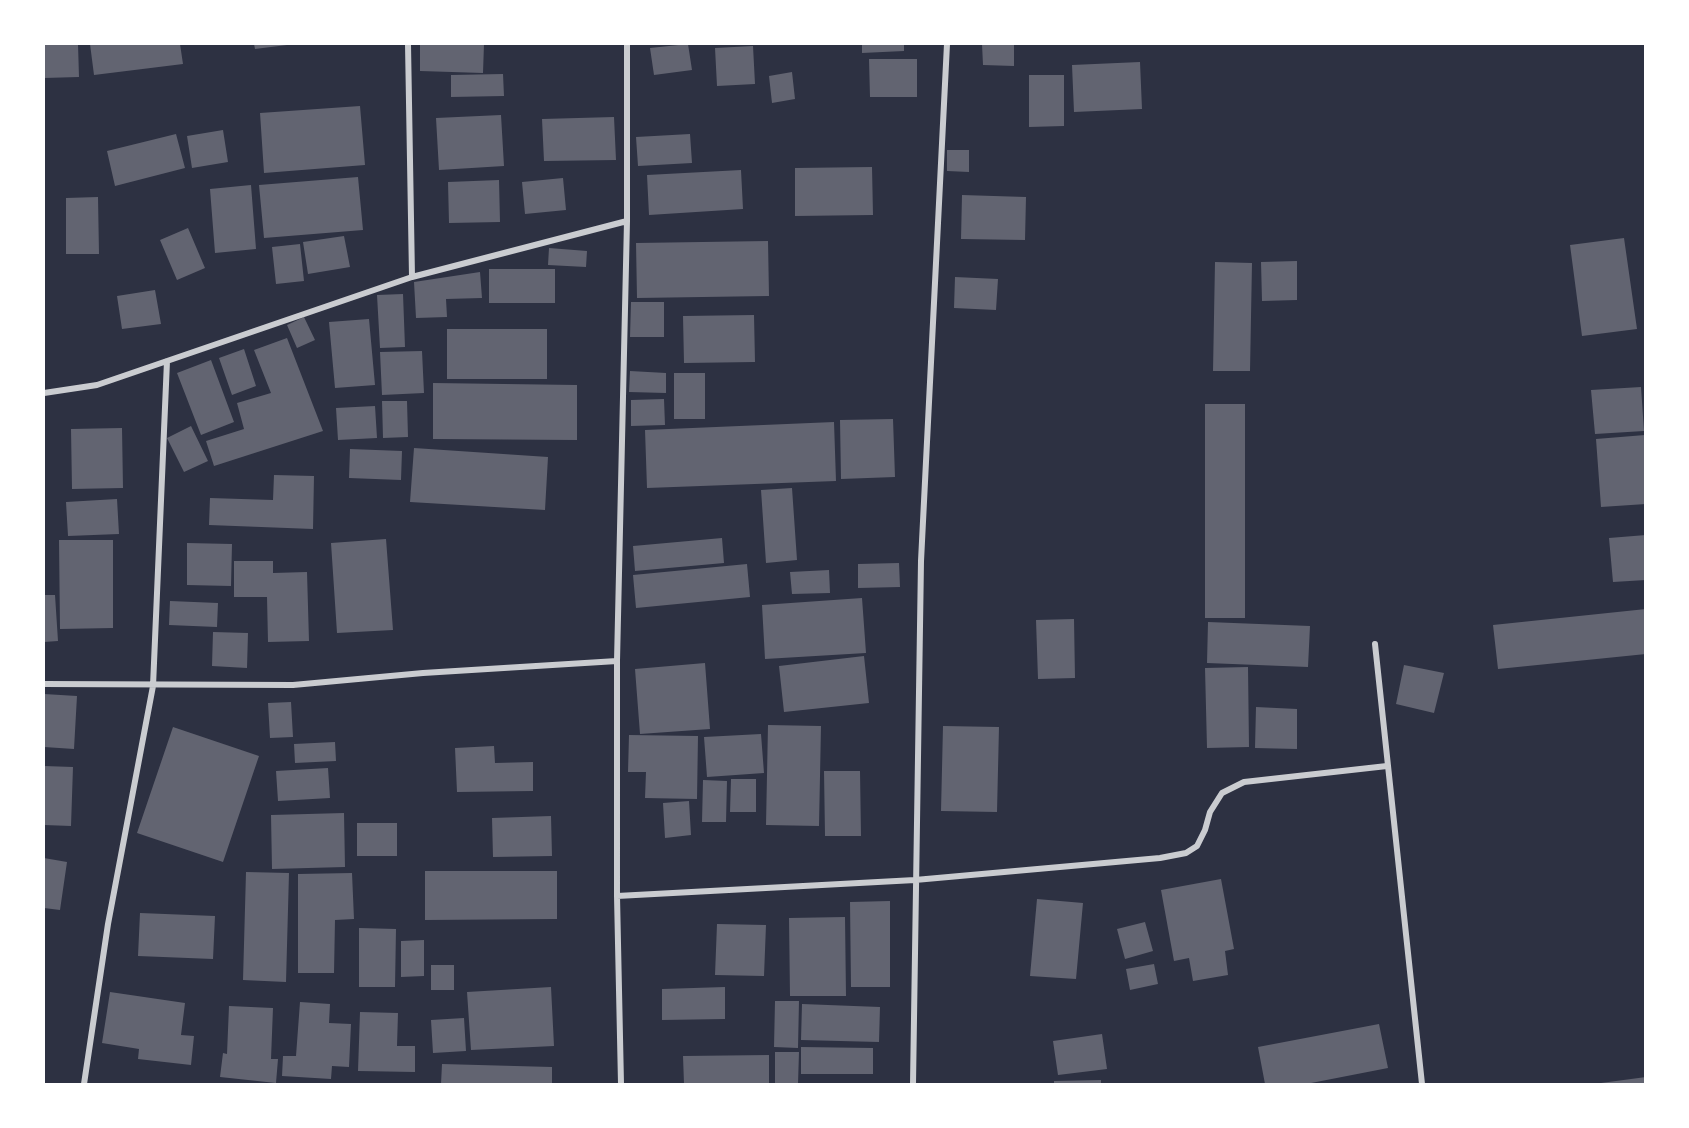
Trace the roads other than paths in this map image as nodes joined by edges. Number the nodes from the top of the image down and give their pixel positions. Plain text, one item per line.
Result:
1 (408, 44) edge
2 (627, 44) edge
3 (946, 44) edge
4 (627, 221) junction
5 (412, 277) junction
6 (167, 361) junction
7 (44, 393) edge
8 (1375, 644) dead end
9 (617, 661) junction
10 (44, 684) edge
11 (153, 686) junction
12 (1387, 766) junction
13 (915, 880) junction
14 (617, 896) junction
15 (84, 1084) edge
16 (621, 1084) edge
17 (913, 1084) edge
18 (1422, 1084) edge

1 - 5 street
2 - 4 street
3 - 13 street
4 - 5 street
4 - 9 street
5 - 6 street
6 - 7 street
6 - 11 street
8 - 12 street
9 - 11 street
9 - 14 street
10 - 11 street
11 - 15 street
12 - 13 street
12 - 18 street
13 - 14 street
13 - 17 street
14 - 16 street

